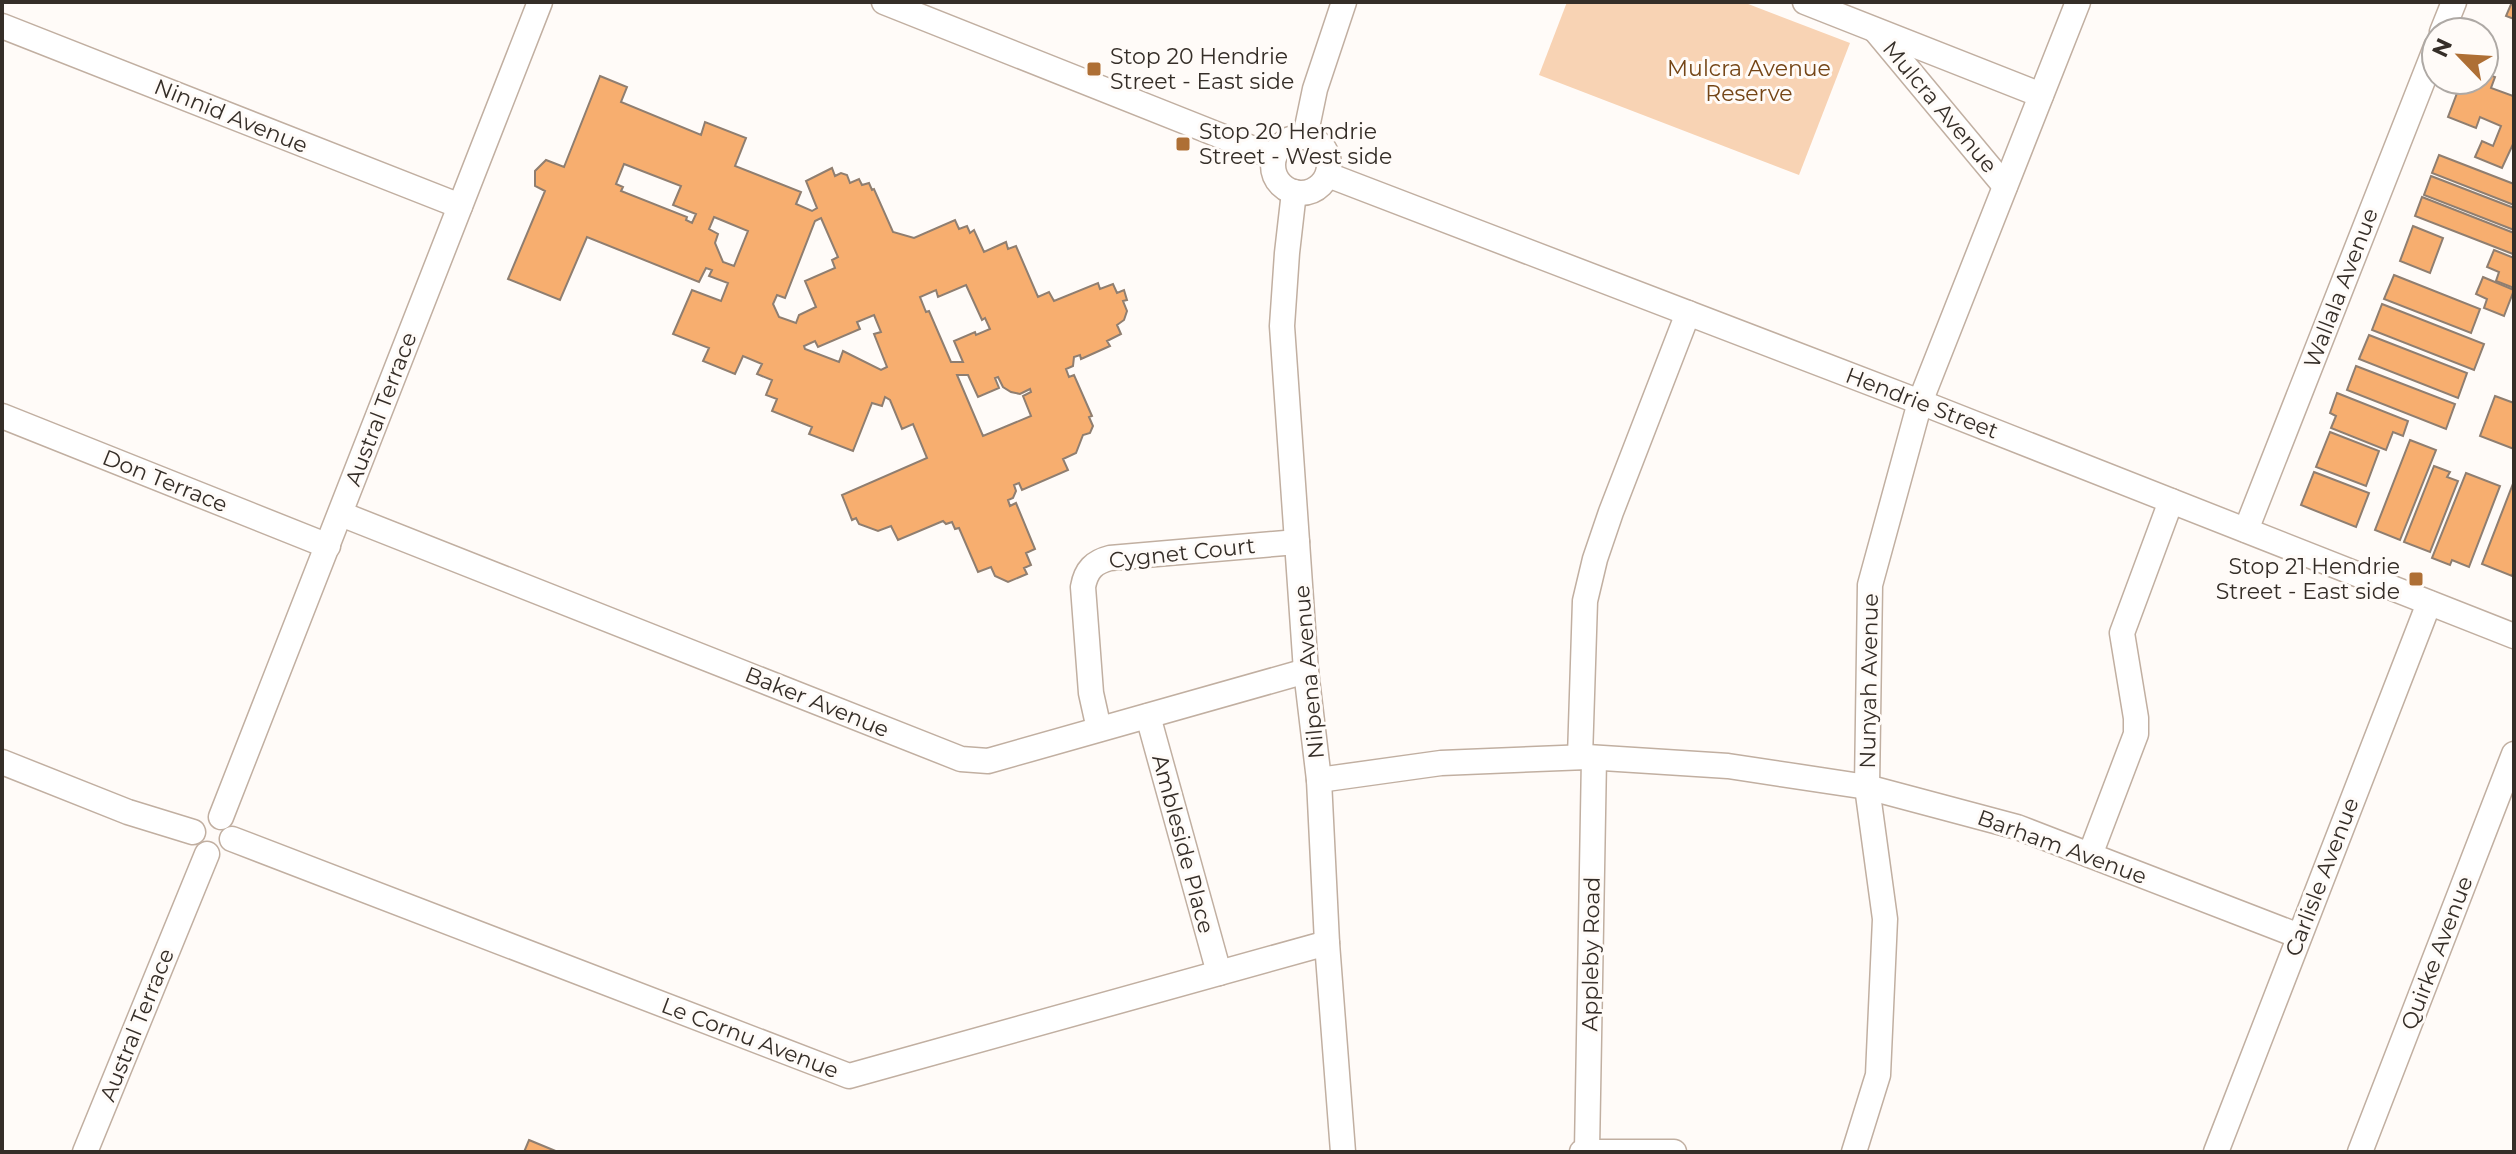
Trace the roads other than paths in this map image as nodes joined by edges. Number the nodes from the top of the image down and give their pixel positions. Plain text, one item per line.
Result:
1 (540, 2) edge
2 (884, 2) edge
3 (1344, 2) edge
4 (1805, 2) edge
5 (2078, 2) edge
6 (2, 26) edge
7 (1874, 29) junction
8 (2420, 88) edge
9 (2041, 95) junction
10 (1305, 137) junction
11 (1274, 157) junction
12 (1328, 175) junction
13 (2005, 186) junction
14 (1294, 192) junction
15 (460, 206) junction
16 (1688, 313) junction
17 (1920, 402) junction
18 (2, 416) edge
19 (2171, 501) junction
20 (341, 514) junction
21 (2246, 530) junction
22 (1297, 542) junction
23 (328, 546) junction
24 (2429, 603) junction
25 (2514, 636) edge
26 (1306, 671) junction
27 (1148, 716) junction
28 (1099, 729) junction
29 (2514, 754) edge
30 (1587, 758) junction
31 (2, 762) edge
32 (1319, 780) junction
33 (1867, 787) junction
34 (227, 828) junction
35 (193, 832) junction
36 (207, 854) junction
37 (2090, 855) junction
38 (2299, 936) junction
39 (1327, 943) junction
40 (1219, 973) junction
41 (1585, 1151) edge
42 (85, 1152) edge
43 (1343, 1152) edge
44 (1674, 1152) edge
45 (1854, 1152) edge
46 (2216, 1152) edge
47 (2360, 1152) edge

1 - 15 street, Austral Terrace
2 - 11 street
3 - 10 street
4 - 7 street, Mulcra Avenue
5 - 9 street, Nunyah Avenue
6 - 15 street, Ninnid Avenue
7 - 9 street, Mulcra Avenue
7 - 13 street, Mulcra Avenue
8 - 21 street, Wallala Avenue
9 - 13 street, Nunyah Avenue
10 - 11 street
10 - 12 street
11 - 14 street
12 - 14 street
12 - 16 street, Hendrie Street
13 - 17 street, Nunyah Avenue
14 - 22 street, Nilpena Avenue
15 - 20 street, Austral Terrace
16 - 17 street, Hendrie Street
16 - 30 street
17 - 19 street, Hendrie Street
17 - 33 street, Nunyah Avenue
18 - 23 street, Don Terrace
19 - 21 street, Hendrie Street
19 - 37 street
20 - 23 street, Austral Terrace
20 - 28 street, Baker Avenue
21 - 24 street, Hendrie Street
22 - 26 street, Nilpena Avenue
22 - 28 street, Cygnet Court
23 - 34 street, Austral Terrace
24 - 25 street, Hendrie Street
24 - 38 street, Carlisle Avenue
26 - 27 street, Baker Avenue
26 - 32 street, Nilpena Avenue
27 - 28 street, Baker Avenue
27 - 40 street, Ambleside Place
29 - 47 street, Quirke Avenue
30 - 32 street, Barham Avenue
30 - 33 street, Barham Avenue
30 - 41 street, Appleby Road
31 - 35 street
32 - 39 street, Nilpena Avenue
33 - 37 street, Barham Avenue
33 - 45 street, Nunyah Avenue
34 - 35 street
34 - 36 street
34 - 40 street, Le Cornu Avenue
35 - 36 street
36 - 42 street, Austral Terrace
37 - 38 street, Barham Avenue
38 - 46 street, Carlisle Avenue
39 - 40 street, Le Cornu Avenue
39 - 43 street, Nilpena Avenue
41 - 44 street, Appleby Road

